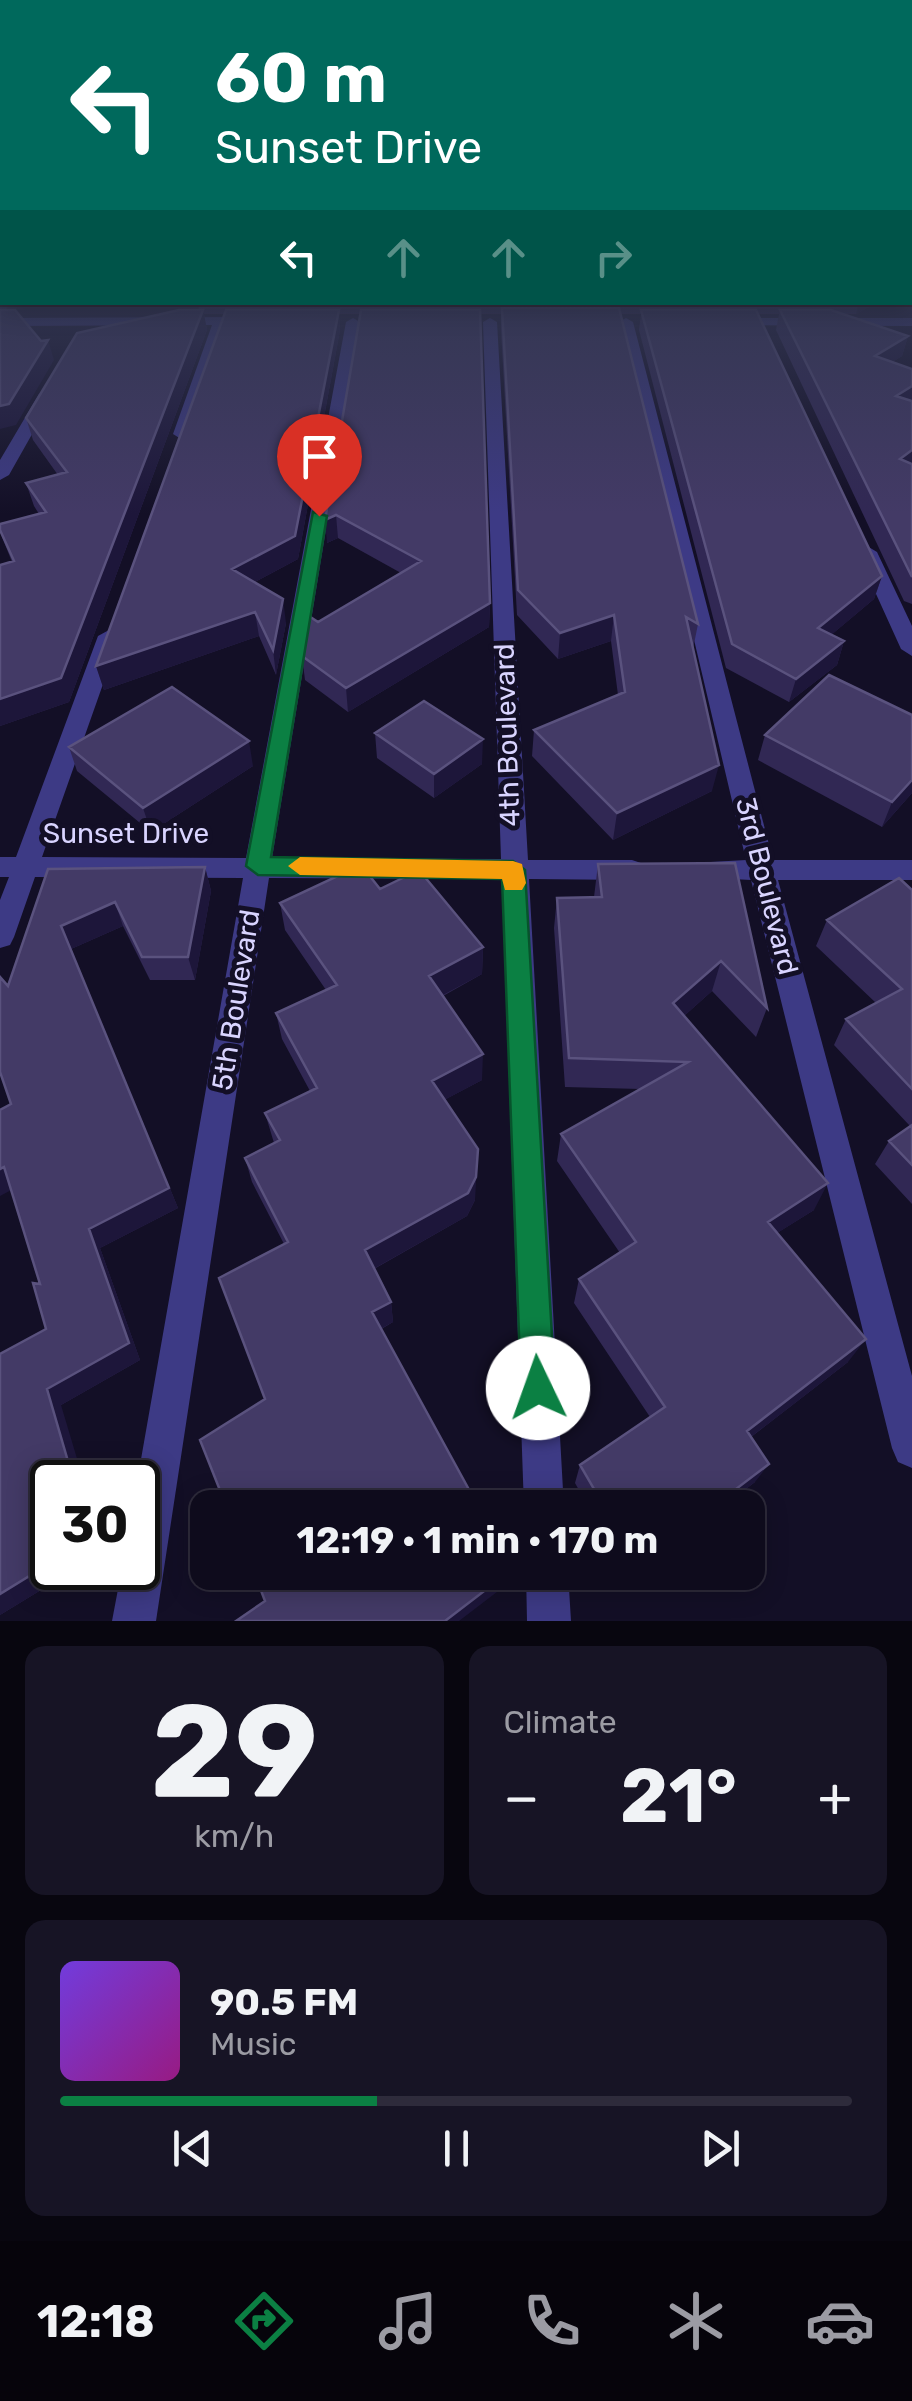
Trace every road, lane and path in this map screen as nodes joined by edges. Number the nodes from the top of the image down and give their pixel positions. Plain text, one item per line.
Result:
1 (206, 363) edge
2 (346, 363) edge
3 (492, 363) edge
4 (635, 363) edge
5 (59, 373) edge
6 (174, 452) edge
7 (0, 474) edge
8 (856, 528) edge
9 (114, 622) edge
10 (912, 649) edge
11 (14, 866) edge
12 (258, 866) junction
13 (513, 870) junction
14 (762, 870) junction
15 (912, 870) edge
16 (0, 937) edge
17 (912, 1448) edge
18 (543, 1490) edge
19 (548, 1590) edge
20 (134, 1621) edge
21 (550, 1621) edge

1 - 6 street
2 - 12 street, 5th Boulevard
3 - 13 street, 4th Boulevard
4 - 14 street, 3rd Boulevard
5 - 7 street
8 - 10 street
9 - 11 street
11 - 12 street, Sunset Drive
11 - 16 street
12 - 13 street, Sunset Drive
12 - 20 street, 5th Boulevard
13 - 14 street, Sunset Drive
13 - 18 street, 4th Boulevard
14 - 15 street, Sunset Drive
14 - 17 street, 3rd Boulevard
19 - 21 street

